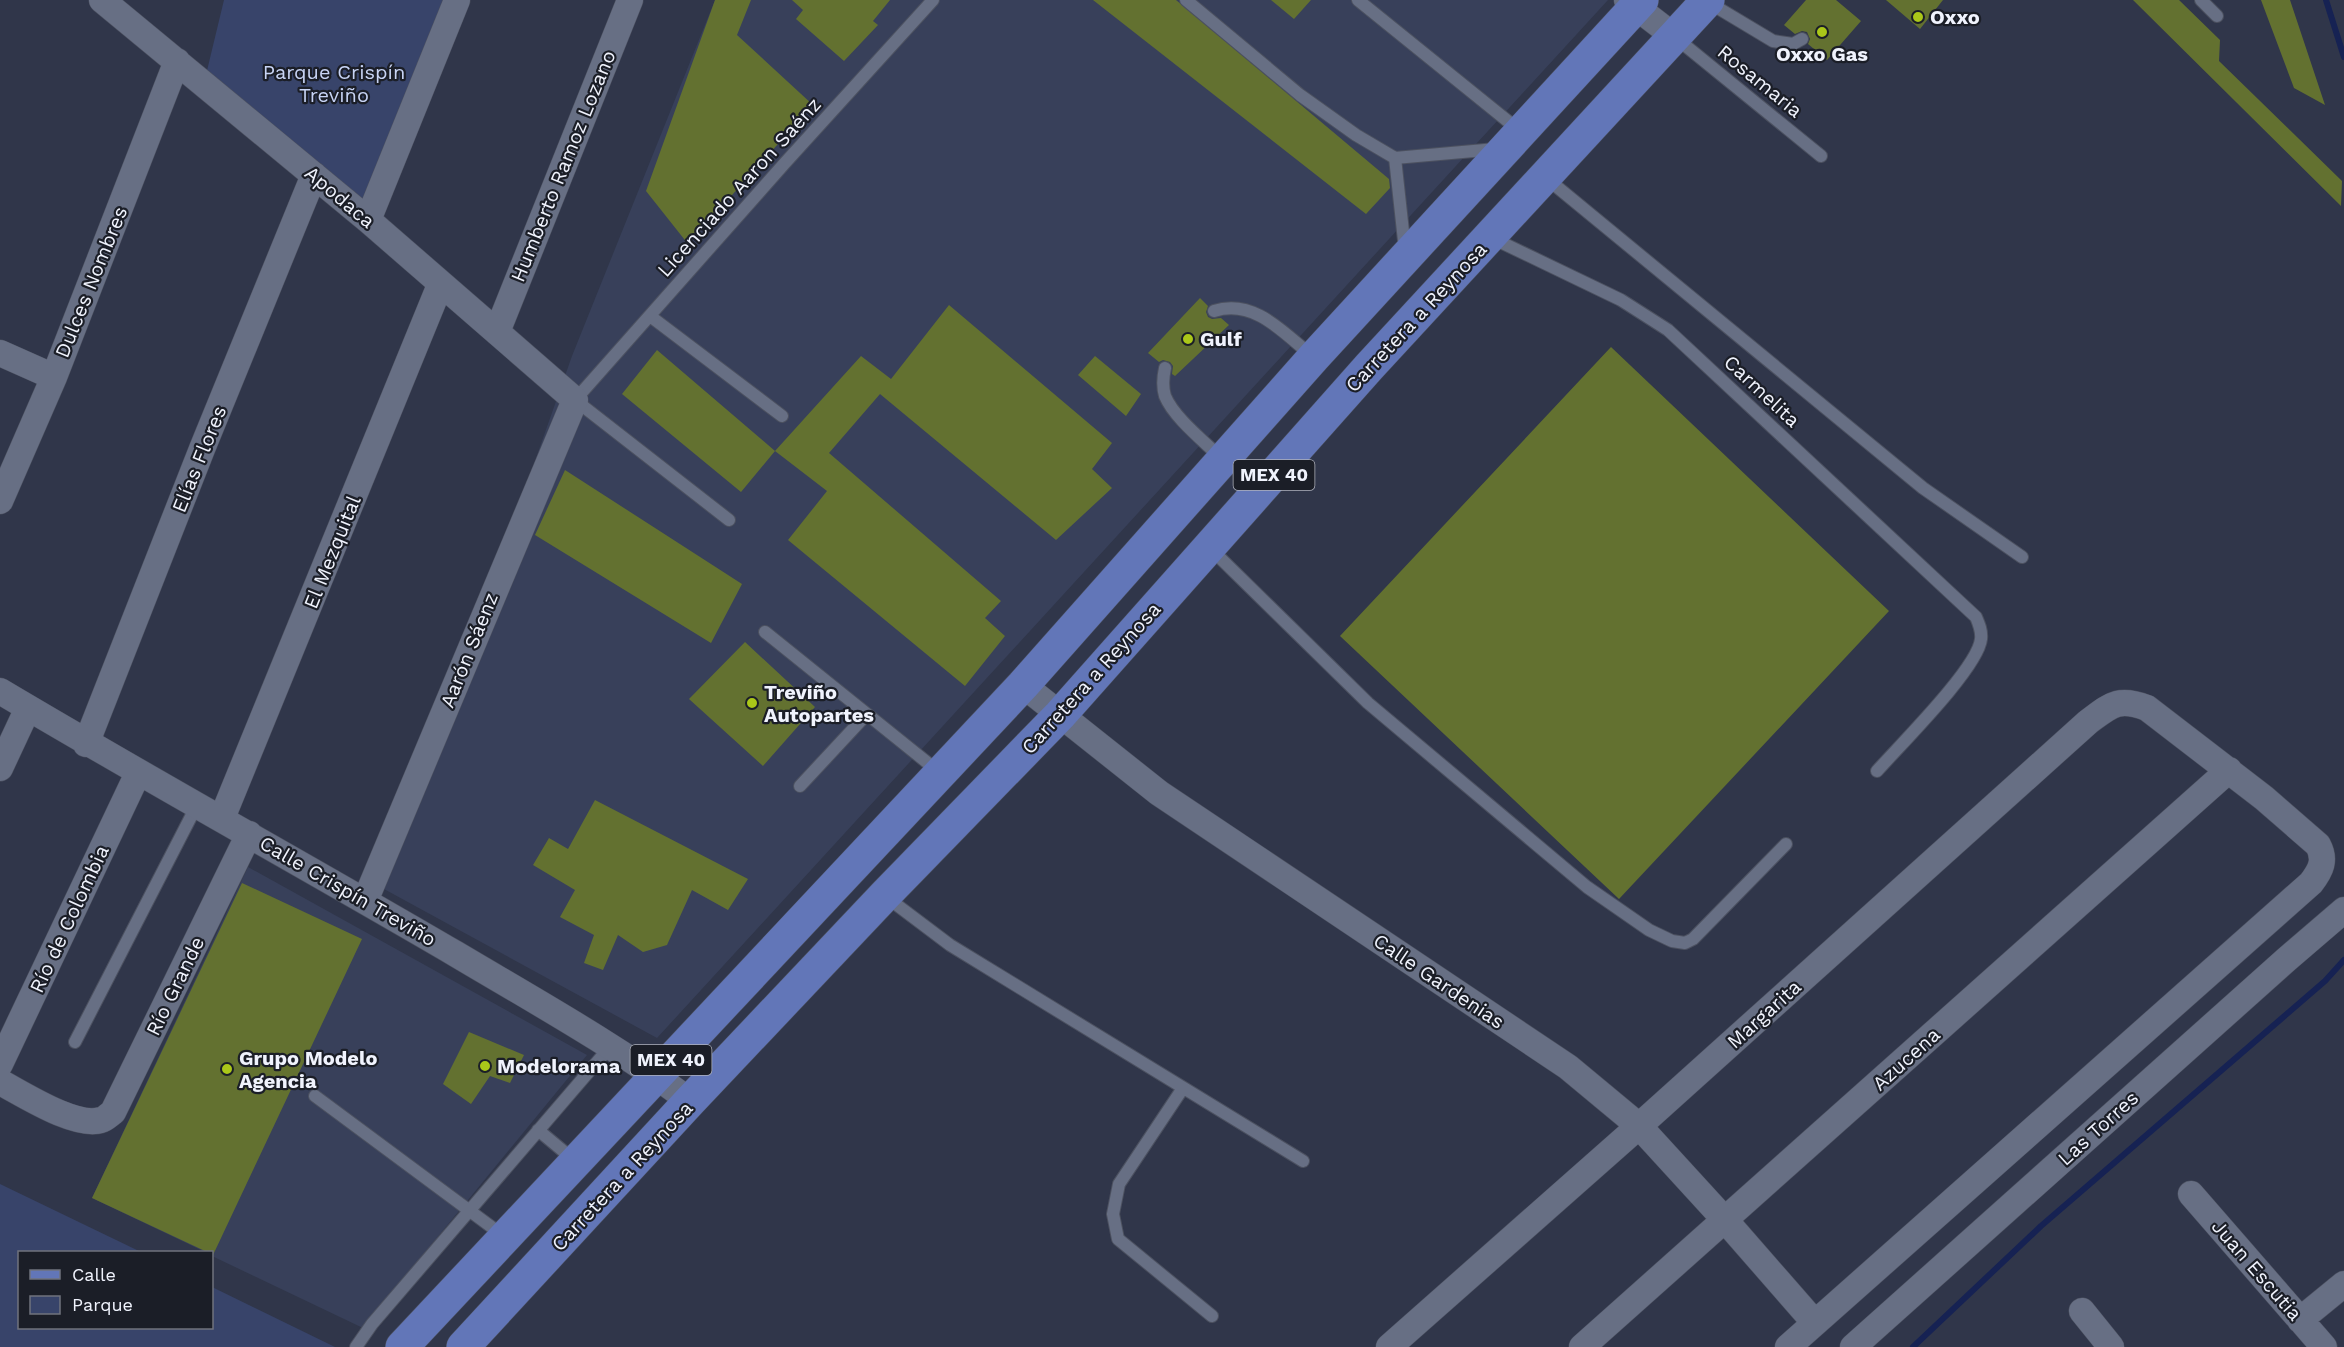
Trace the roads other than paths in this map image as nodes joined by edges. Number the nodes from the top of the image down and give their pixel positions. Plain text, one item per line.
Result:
1 (102, 0) edge
2 (457, 0) edge
3 (630, 0) edge
4 (933, 0) edge
5 (1186, 0) edge
6 (1358, 0) edge
7 (2200, 0) edge
8 (1708, 1) edge
9 (1635, 2) edge
10 (2217, 16) dead end
11 (1675, 37) junction
12 (1802, 39) dead end
13 (177, 61) junction
14 (1513, 140) junction
15 (1821, 156) dead end
16 (1395, 159) junction
17 (314, 175) junction
18 (1545, 177) junction
19 (368, 220) junction
20 (1490, 237) junction
21 (1406, 258) junction
22 (440, 285) junction
23 (1214, 311) dead end
24 (650, 316) junction
25 (497, 332) junction
26 (0, 354) edge
27 (1314, 357) junction
28 (1165, 368) dead end
29 (54, 377) junction
30 (575, 400) junction
31 (782, 416) dead end
32 (1222, 460) junction
33 (0, 501) edge
34 (729, 520) dead end
35 (1209, 548) junction
36 (2022, 557) dead end
37 (765, 632) dead end
38 (1023, 685) junction
39 (0, 691) edge
40 (28, 708) junction
41 (867, 714) junction
42 (1060, 715) junction
43 (86, 744) junction
44 (0, 768) edge
45 (2229, 770) junction
46 (1877, 771) dead end
47 (940, 772) junction
48 (138, 773) junction
49 (800, 786) dead end
50 (197, 804) junction
51 (222, 818) junction
52 (249, 834) junction
53 (1786, 844) dead end
54 (885, 895) junction
55 (365, 901) junction
56 (2344, 910) edge
57 (2260, 927) junction
58 (2287, 959) junction
59 (75, 1042) dead end
60 (610, 1047) junction
61 (0, 1064) edge
62 (656, 1076) junction
63 (0, 1082) edge
64 (1183, 1088) junction
65 (315, 1096) dead end
66 (690, 1101) junction
67 (1639, 1126) junction
68 (538, 1130) junction
69 (1304, 1161) dead end
70 (576, 1162) junction
71 (2191, 1194) dead end
72 (470, 1210) junction
73 (1725, 1220) junction
74 (506, 1238) junction
75 (2344, 1284) edge
76 (2082, 1311) dead end
77 (1212, 1316) dead end
78 (2300, 1320) junction
79 (1815, 1323) junction
80 (356, 1347) edge
81 (402, 1347) edge
82 (463, 1347) edge
83 (1389, 1347) edge
84 (1582, 1347) edge
85 (1788, 1347) edge
86 (1853, 1347) edge
87 (2111, 1347) edge
88 (2324, 1347) edge

1 - 13 street, Apodaca
2 - 19 street
3 - 25 street, Humberto Ramoz Lozano
4 - 24 lane, Licenciado Aaron Saénz
5 - 16 lane
6 - 14 lane
7 - 10 lane
8 - 11 main road, Carretera a Reynosa / MEX 40
8 - 12 lane
9 - 11 street
9 - 14 main road, MEX 40
11 - 15 lane, Rosamaria
11 - 18 main road, Carretera a Reynosa / MEX 40
13 - 17 street, Apodaca
13 - 29 street, Dulces Nombres
14 - 16 lane
14 - 21 main road, MEX 40
16 - 21 lane
17 - 19 street, Apodaca
17 - 43 street, Elías Flores
18 - 20 main road, Carretera a Reynosa / MEX 40
18 - 36 lane
19 - 22 street, Apodaca
20 - 35 main road, Carretera a Reynosa / MEX 40
20 - 46 lane, Carmelita
21 - 27 main road, MEX 40
22 - 25 street, Apodaca
22 - 51 street, El Mezquital
23 - 27 lane
24 - 30 lane, Licenciado Aaron Saénz
24 - 31 lane
25 - 30 street, Apodaca
26 - 29 street
27 - 32 main road, MEX 40
28 - 32 lane
29 - 33 street, Dulces Nombres
30 - 34 lane
30 - 55 street, Aarón Sáenz
32 - 38 main road, MEX 40
35 - 42 main road, Carretera a Reynosa / MEX 40
35 - 53 lane
37 - 41 lane
38 - 42 street, Calle Gardenias
38 - 47 main road, MEX 40
39 - 40 street, Calle Crispín Treviño
40 - 43 street, Calle Crispín Treviño
40 - 44 street
41 - 47 lane
41 - 49 lane
42 - 54 main road, Carretera a Reynosa / MEX 40
42 - 67 street, Calle Gardenias
43 - 48 street, Calle Crispín Treviño
45 - 57 street
45 - 67 street, Margarita
45 - 73 street, Azucena
47 - 62 main road, MEX 40
48 - 50 street, Calle Crispín Treviño
48 - 61 street, Río de Colombia
50 - 51 street, Calle Crispín Treviño
50 - 59 lane
51 - 52 street, Calle Crispín Treviño
52 - 55 street, Calle Crispín Treviño
52 - 63 street, Río Grande
54 - 64 lane
54 - 66 main road, Carretera a Reynosa / MEX 40
55 - 60 street, Calle Crispín Treviño
56 - 58 street, Las Torres
57 - 58 street
57 - 79 street
58 - 86 street, Las Torres
60 - 62 street, Calle Crispín Treviño
60 - 68 lane
62 - 66 street, Calle Crispín Treviño
62 - 70 main road, MEX 40
64 - 69 lane
64 - 77 lane
65 - 72 lane
66 - 82 main road, Carretera a Reynosa / MEX 40
67 - 73 street, Calle Gardenias
67 - 83 street, Margarita
68 - 70 lane
68 - 72 lane
70 - 74 main road, MEX 40
71 - 78 street, Juan Escutia
72 - 74 lane
72 - 80 lane
73 - 79 street, Calle Gardenias
73 - 84 street, Azucena
74 - 81 main road, MEX 40
75 - 78 street
76 - 87 street
78 - 88 street, Juan Escutia
79 - 85 street

